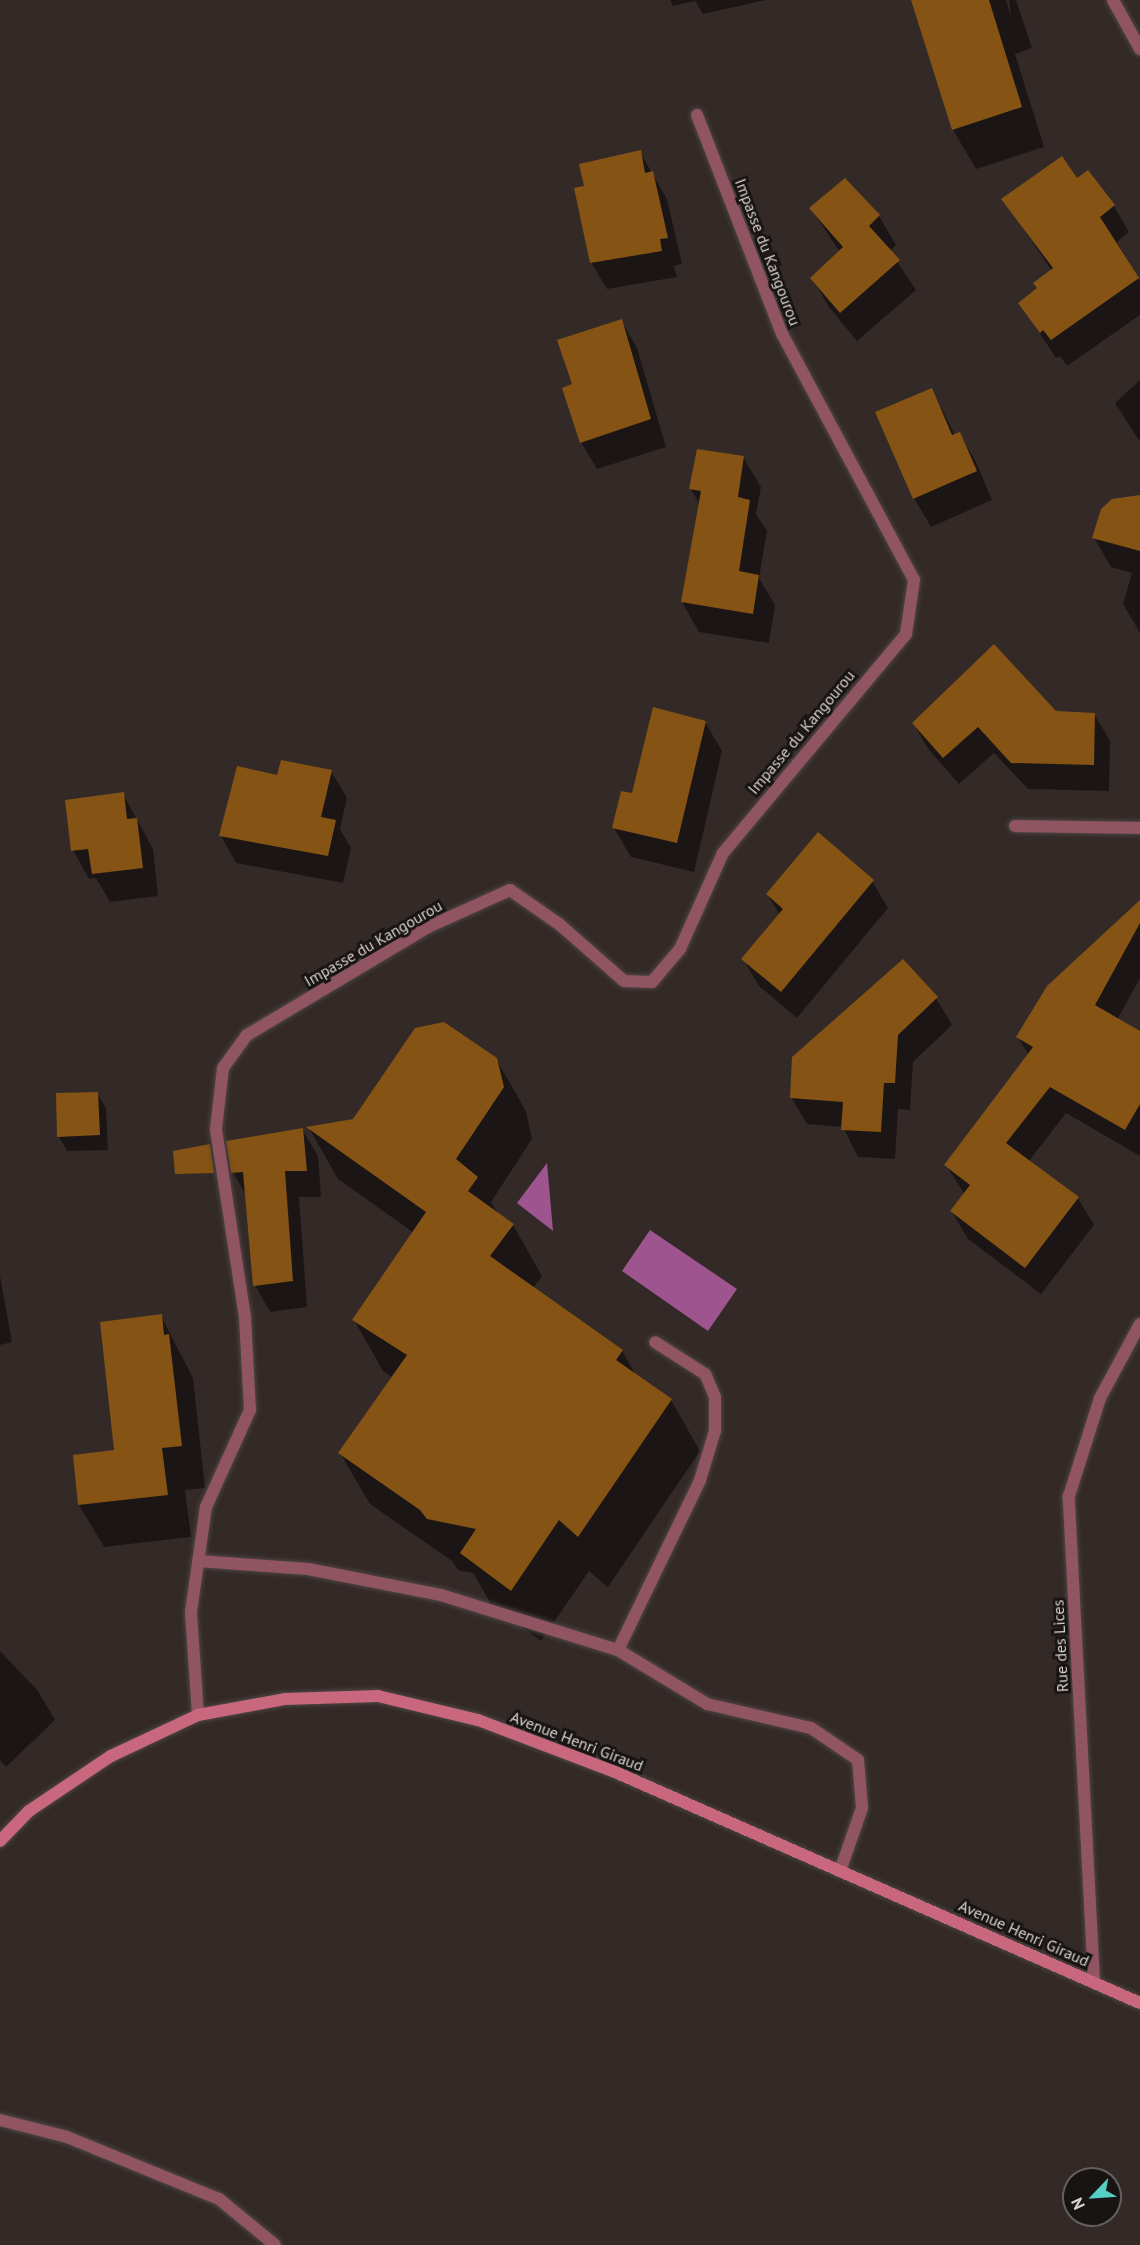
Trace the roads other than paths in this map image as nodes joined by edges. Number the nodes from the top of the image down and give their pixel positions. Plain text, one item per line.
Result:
1 (1113, 0) edge
2 (1140, 49) edge
3 (697, 115) dead end
4 (1015, 826) dead end
5 (1140, 828) edge
6 (1140, 1324) edge
7 (655, 1342) dead end
8 (198, 1561) junction
9 (618, 1650) junction
10 (198, 1714) junction
11 (0, 1841) edge
12 (840, 1871) junction
13 (1094, 1982) junction
14 (1140, 2003) edge
15 (0, 2120) edge
16 (275, 2245) edge

1 - 2 street
3 - 8 street, Impasse du Kangourou
4 - 5 street
6 - 13 street, Rue des Lices
7 - 9 street
8 - 9 street
8 - 10 street, Impasse du Kangourou
9 - 12 street
10 - 11 street, Avenue Henri Giraud
10 - 12 street, Avenue Henri Giraud
12 - 13 street, Avenue Henri Giraud
13 - 14 street, Avenue Henri Giraud
15 - 16 street

